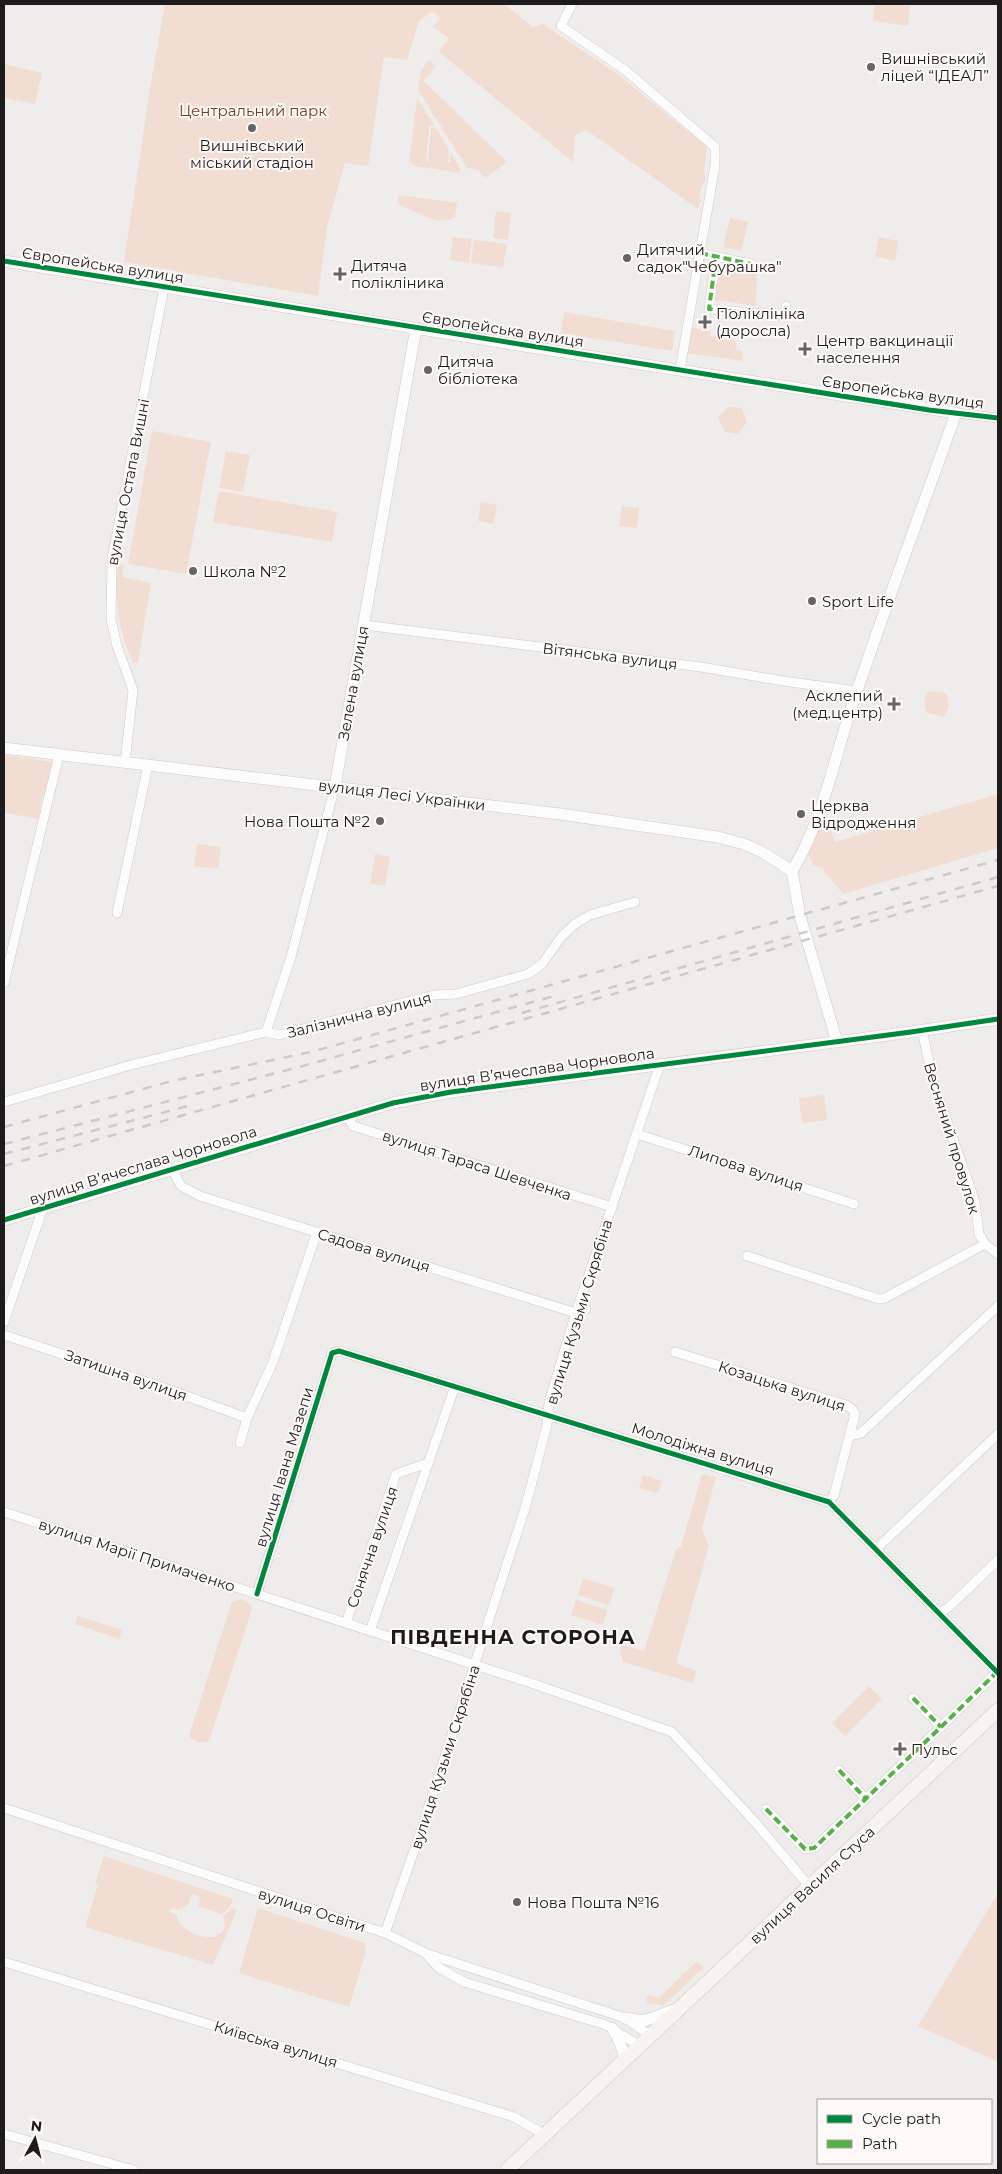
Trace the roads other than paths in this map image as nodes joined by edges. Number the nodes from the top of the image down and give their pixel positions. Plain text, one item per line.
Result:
1 (572, 4) edge
2 (700, 253) junction
3 (716, 257) junction
4 (4, 261) edge
5 (752, 264) dead end
6 (164, 288) junction
7 (786, 306) dead end
8 (416, 328) junction
9 (680, 370) junction
10 (956, 413) junction
11 (998, 418) edge
12 (364, 625) junction
13 (857, 691) junction
14 (4, 748) edge
15 (59, 755) junction
16 (125, 763) junction
17 (148, 765) junction
18 (335, 786) junction
19 (792, 871) junction
20 (635, 902) dead end
21 (116, 913) dead end
22 (4, 983) edge
23 (998, 1019) edge
24 (922, 1030) junction
25 (266, 1032) junction
26 (837, 1042) junction
27 (660, 1064) junction
28 (4, 1102) edge
29 (347, 1116) junction
30 (636, 1134) junction
31 (172, 1170) junction
32 (854, 1204) dead end
33 (612, 1207) junction
34 (43, 1208) junction
35 (4, 1220) edge
36 (316, 1232) junction
37 (985, 1244) junction
38 (998, 1254) edge
39 (747, 1256) dead end
40 (998, 1306) edge
41 (586, 1309) dead end
42 (576, 1313) junction
43 (4, 1322) edge
44 (4, 1335) edge
45 (339, 1351) joint
46 (675, 1352) dead end
47 (455, 1386) junction
48 (549, 1414) junction
49 (247, 1418) junction
50 (998, 1434) edge
51 (850, 1436) junction
52 (240, 1443) dead end
53 (428, 1463) junction
54 (829, 1502) junction
55 (4, 1512) edge
56 (876, 1549) junction
57 (998, 1560) edge
58 (257, 1594) junction
59 (939, 1613) junction
60 (346, 1623) junction
61 (370, 1631) junction
62 (475, 1665) junction
63 (998, 1673) edge
64 (913, 1698) dead end
65 (998, 1710) edge
66 (941, 1727) junction
67 (839, 1770) dead end
68 (866, 1799) junction
69 (4, 1808) edge
70 (766, 1809) dead end
71 (810, 1887) junction
72 (384, 1933) junction
73 (425, 1954) junction
74 (4, 1962) edge
75 (686, 2003) junction
76 (625, 2018) junction
77 (612, 2028) junction
78 (651, 2036) junction
79 (640, 2046) junction
80 (626, 2060) junction
81 (4, 2134) edge
82 (545, 2135) junction
83 (134, 2170) edge
84 (507, 2170) edge

1 - 2 street
2 - 3 street
2 - 9 street
3 - 5 street
3 - 7 street
4 - 6 street, Європейська вулиця
6 - 8 street, Європейська вулиця
6 - 16 street, вулиця Остапа Вишні
8 - 9 street, Європейська вулиця
8 - 12 street, Зелена вулиця
9 - 10 street, Європейська вулиця
10 - 11 street, Європейська вулиця
10 - 13 street
12 - 13 street, Вітянська вулиця
12 - 18 street, Зелена вулиця
13 - 19 street
14 - 15 street, вулиця Лесі Українки
15 - 16 street, вулиця Лесі Українки
15 - 22 street
16 - 17 street, вулиця Лесі Українки
17 - 18 street, вулиця Лесі Українки
17 - 21 street
18 - 19 street, вулиця Лесі Українки
18 - 25 street, Зелена вулиця
19 - 26 street
20 - 25 street, Залізнична вулиця
23 - 24 street, вулиця Вʼячеслава Чорновола
24 - 26 street, вулиця Вʼячеслава Чорновола
24 - 37 street, Весняний провулок
25 - 28 street, Залізнична вулиця
26 - 27 street, вулиця Вʼячеслава Чорновола
27 - 29 street, вулиця Вʼячеслава Чорновола
27 - 30 street, вулиця Кузьми Скрябіна
29 - 31 street, вулиця Вʼячеслава Чорновола
29 - 33 street, вулиця Тараса Шевченка
30 - 32 street, Липова вулиця
30 - 33 street, вулиця Кузьми Скрябіна
31 - 34 street, вулиця Вʼячеслава Чорновола
31 - 36 street, Садова вулиця
33 - 42 street, вулиця Кузьми Скрябіна
34 - 35 street, вулиця Вʼячеслава Чорновола
34 - 43 street
36 - 42 street, Садова вулиця
36 - 49 street
37 - 38 street
37 - 39 street
40 - 51 street
41 - 42 street
42 - 48 street, вулиця Кузьми Скрябіна
44 - 49 street, Затишна вулиця
45 - 47 street, Молодіжна вулиця
45 - 58 street, вулиця Івана Мазепи
46 - 51 street, Козацька вулиця
47 - 48 street, Молодіжна вулиця
47 - 53 street, Сонячна вулиця
48 - 54 street, Молодіжна вулиця
48 - 62 street, вулиця Кузьми Скрябіна
49 - 52 street
50 - 56 street
51 - 54 street, Козацька вулиця
53 - 60 street, Сонячна вулиця
53 - 61 street, Сонячна вулиця
54 - 56 street, Молодіжна вулиця
55 - 58 street, вулиця Марії Примаченко
56 - 59 street, Молодіжна вулиця
57 - 59 street
58 - 60 street, вулиця Марії Примаченко
59 - 63 street, Молодіжна вулиця
60 - 61 street, вулиця Марії Примаченко
61 - 62 street, вулиця Марії Примаченко
62 - 71 street, вулиця Марії Примаченко
62 - 72 street, вулиця Кузьми Скрябіна
63 - 66 street
64 - 66 street
65 - 71 main road, вулиця Василя Стуса
66 - 68 street
67 - 68 street
68 - 70 street
69 - 72 street, вулиця Освіти
71 - 75 main road, вулиця Василя Стуса
72 - 73 street, вулиця Освіти
73 - 76 street
73 - 77 street, вулиця Освіти
74 - 82 street, Київська вулиця
75 - 76 street
75 - 78 main road, вулиця Василя Стуса
76 - 78 street
77 - 79 street, вулиця Освіти
77 - 80 street
78 - 79 main road, вулиця Василя Стуса
79 - 80 main road, вулиця Василя Стуса
80 - 82 main road, вулиця Василя Стуса
81 - 83 street
82 - 84 main road, вулиця Василя Стуса

